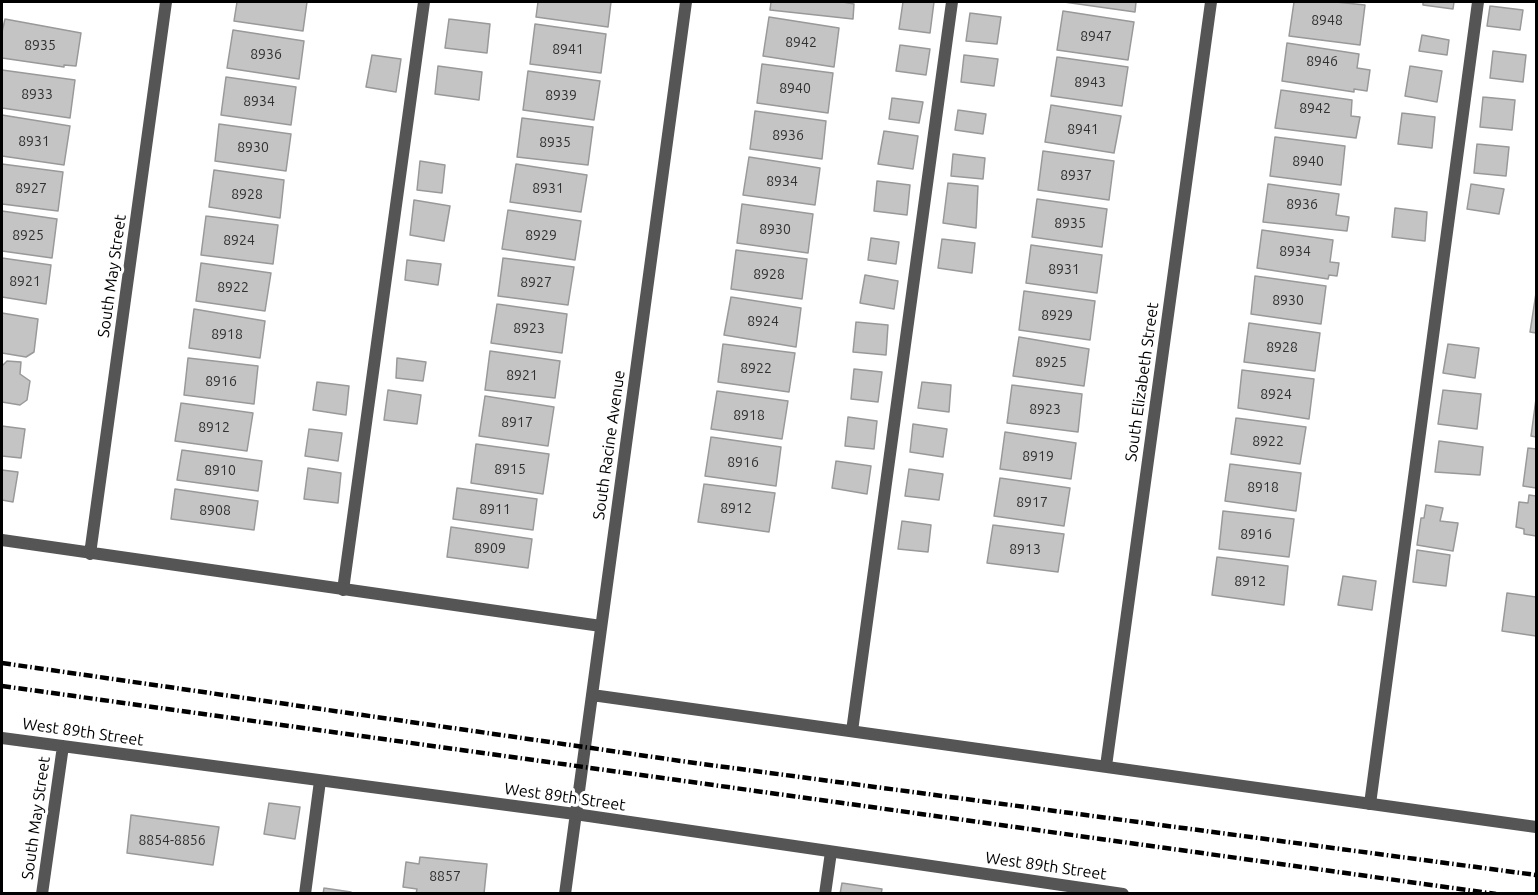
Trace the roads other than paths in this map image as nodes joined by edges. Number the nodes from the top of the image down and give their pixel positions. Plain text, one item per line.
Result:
1 (166, 2) edge
2 (424, 2) edge
3 (686, 2) edge
4 (952, 2) edge
5 (1211, 2) edge
6 (1478, 2) edge
7 (2, 540) edge
8 (90, 554) junction
9 (343, 590) junction
10 (601, 626) junction
11 (592, 695) junction
12 (852, 731) junction
13 (2, 738) edge
14 (63, 746) junction
15 (1106, 766) junction
16 (320, 781) junction
17 (1371, 804) junction
18 (576, 814) junction
19 (1536, 827) edge
20 (831, 852) junction
21 (1097, 892) edge
22 (42, 894) edge
23 (305, 894) edge
24 (565, 894) edge
25 (825, 894) edge
26 (1123, 894) edge

1 - 8 street, South May Street
2 - 9 street
3 - 10 street, South Racine Avenue
4 - 12 street
5 - 15 street, South Elizabeth Street
6 - 17 street
7 - 8 street
8 - 9 street
9 - 10 street
10 - 11 street, South Racine Avenue
11 - 12 street
11 - 18 street, South Racine Avenue
12 - 15 street
13 - 14 street, West 89th Street
14 - 16 street, West 89th Street
14 - 22 street, South May Street
15 - 17 street
16 - 18 street, West 89th Street
16 - 23 street
17 - 19 street
18 - 20 street, West 89th Street
18 - 24 street, South Racine Avenue
20 - 21 street, West 89th Street
20 - 25 street
21 - 26 street, West 89th Street

